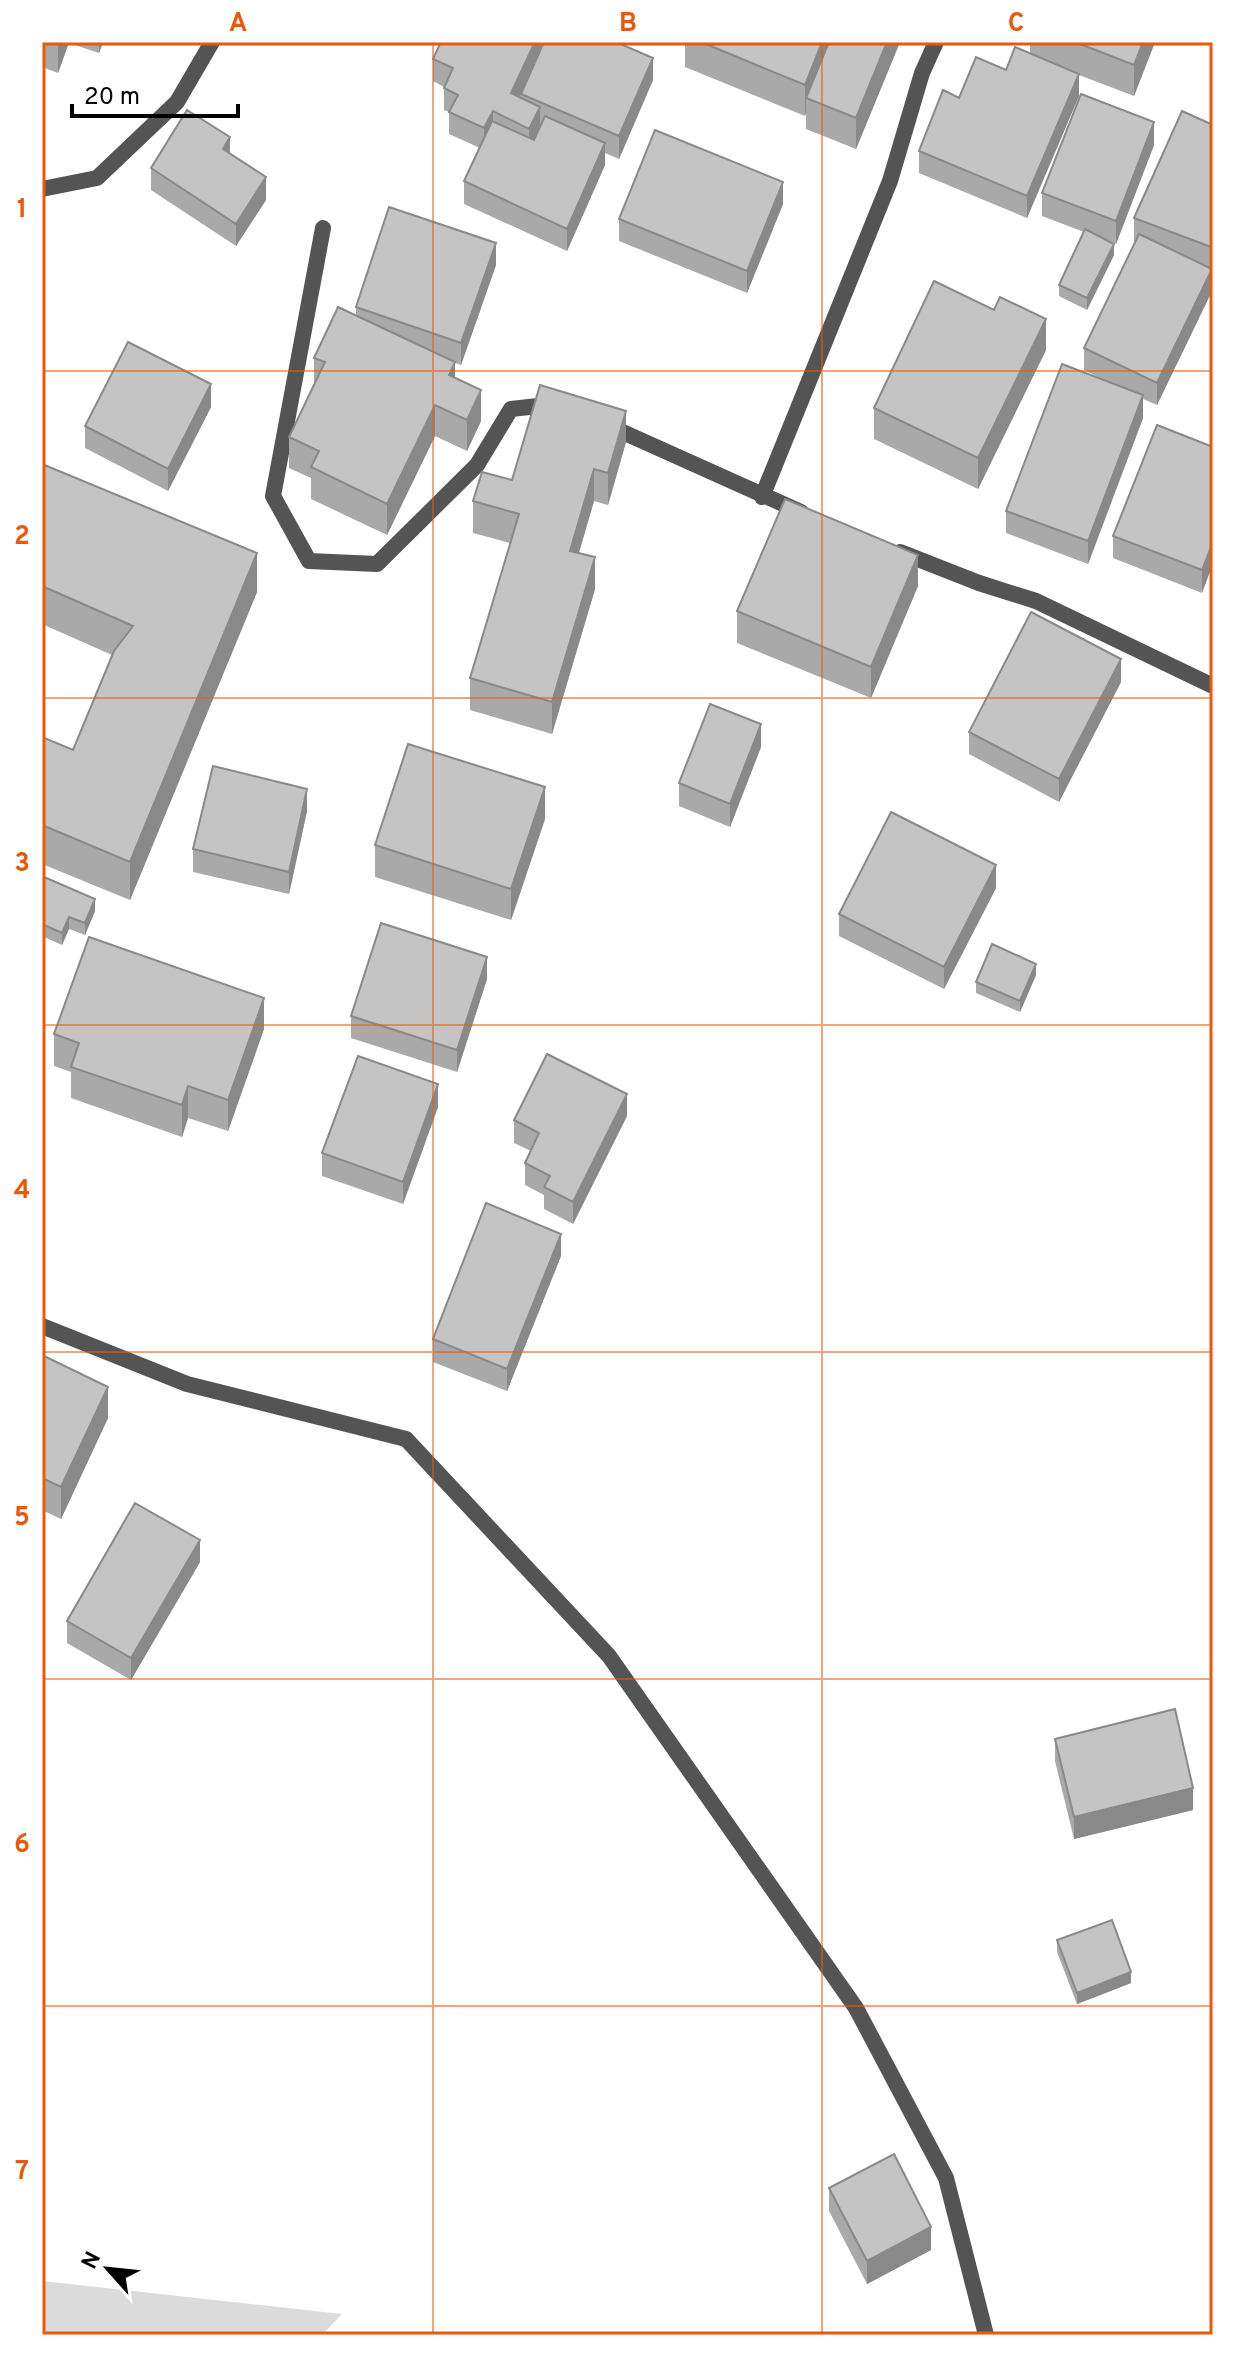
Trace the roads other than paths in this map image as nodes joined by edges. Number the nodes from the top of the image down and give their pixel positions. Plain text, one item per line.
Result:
1 (212, 42) edge
2 (936, 42) edge
3 (42, 189) edge
4 (323, 228) dead end
5 (762, 497) junction
6 (820, 520) edge
7 (878, 543) edge
8 (1213, 686) edge
9 (42, 1326) edge
10 (986, 2335) edge

1 - 3 street
2 - 5 street
4 - 5 street
5 - 6 street
7 - 8 street
9 - 10 street

